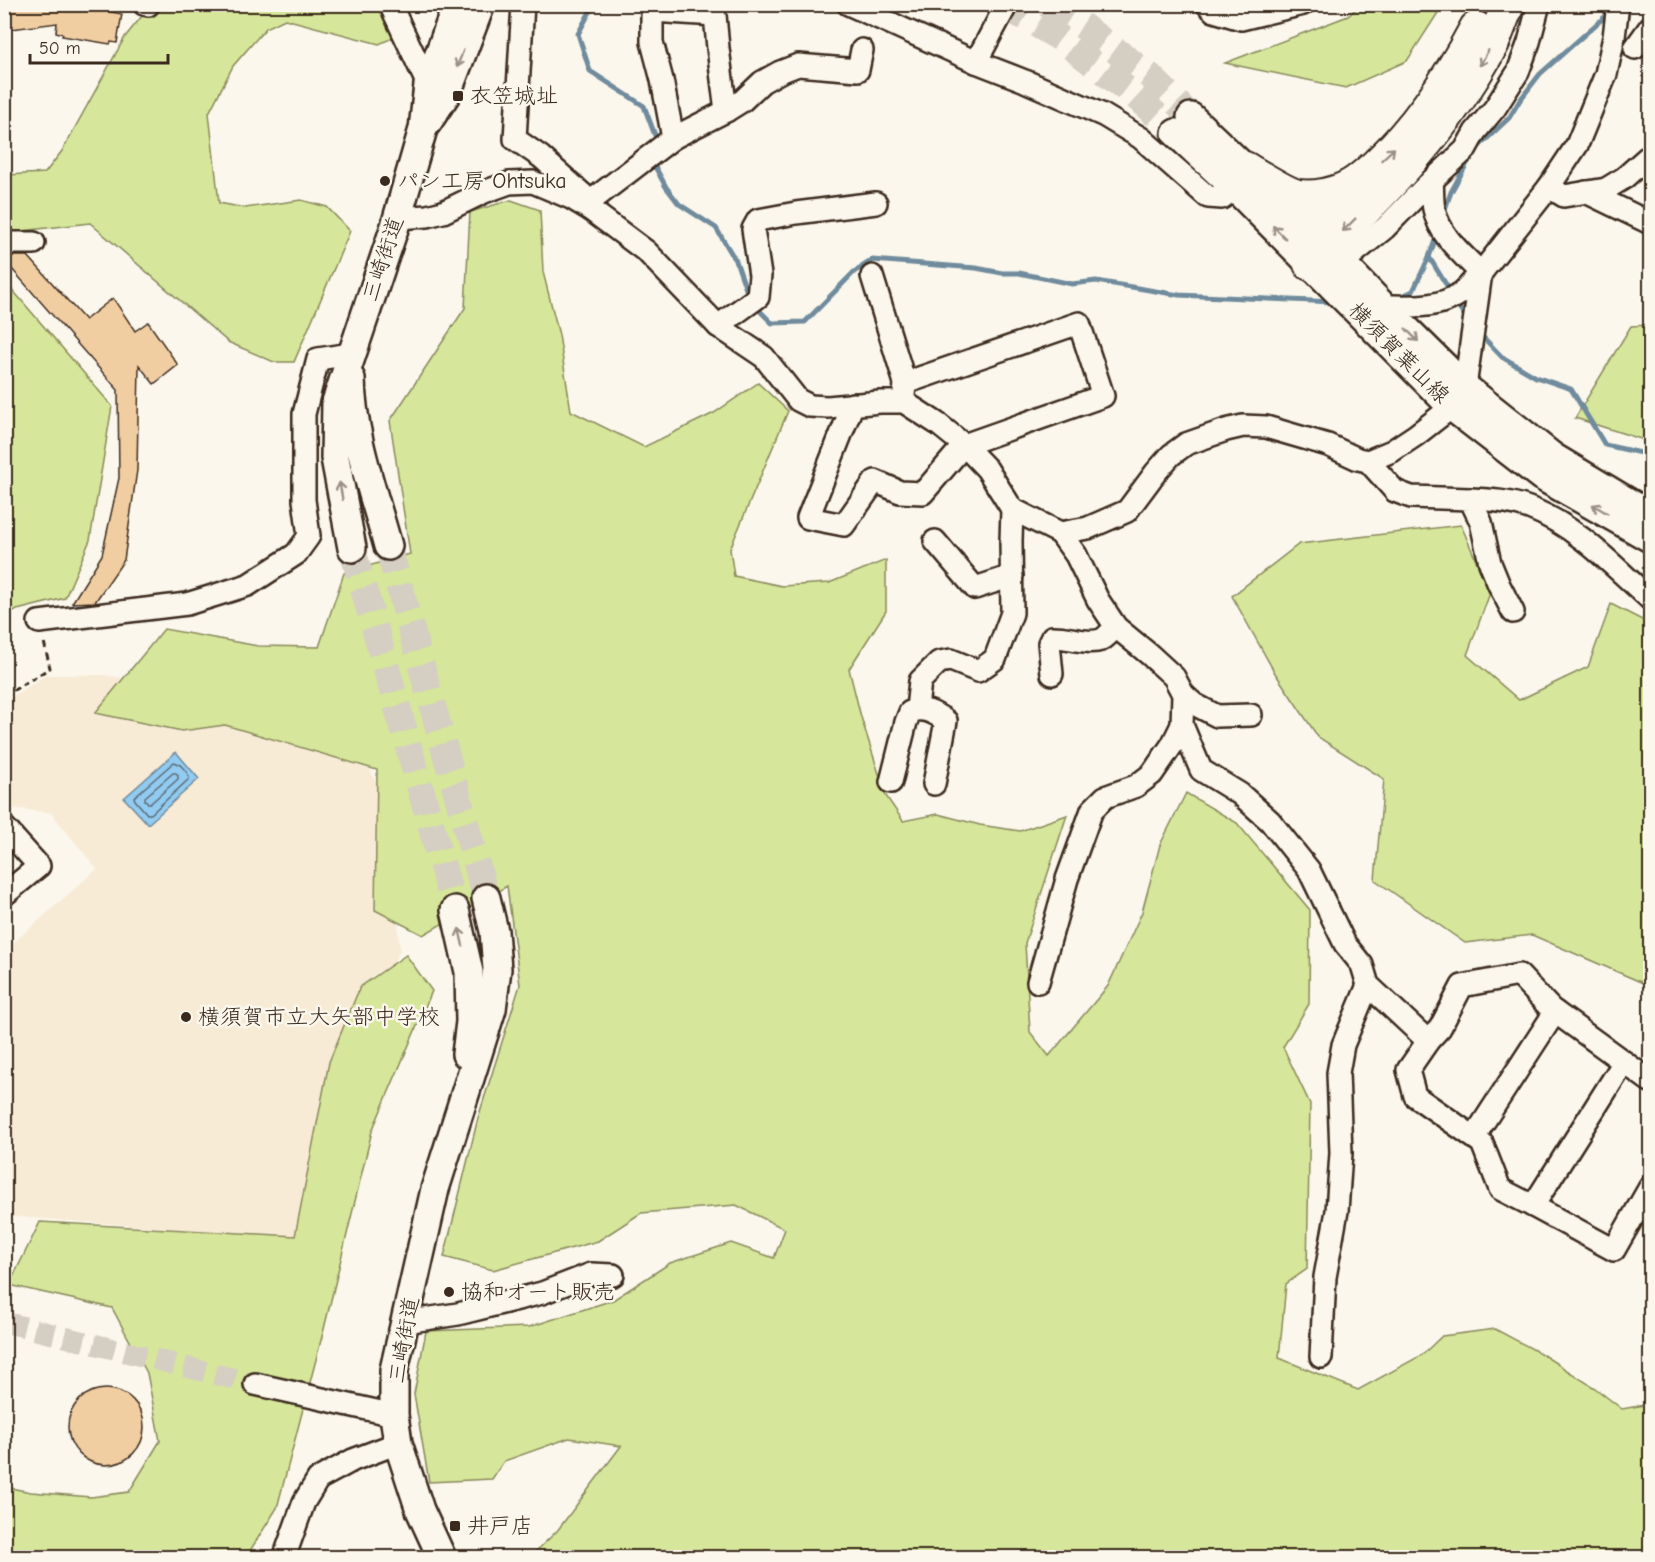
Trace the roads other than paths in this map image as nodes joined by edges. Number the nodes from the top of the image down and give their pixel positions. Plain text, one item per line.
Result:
1 (390, 4) edge
2 (457, 4) edge
3 (481, 4) edge
4 (523, 4) edge
5 (848, 4) edge
6 (1007, 4) edge
7 (1207, 4) edge
8 (1303, 4) edge
9 (1489, 4) edge
10 (1508, 4) edge
11 (1539, 4) edge
12 (1618, 4) edge
13 (1650, 27) edge
14 (1635, 48) dead end
15 (862, 50) dead end
16 (976, 62) junction
17 (428, 85) junction
18 (726, 111) junction
19 (1184, 125) tunnel mouth
20 (423, 129) junction
21 (673, 138) junction
22 (1650, 155) edge
23 (1365, 175) junction
24 (1240, 178) junction
25 (1432, 180) junction
26 (1549, 187) junction
27 (1586, 192) junction
28 (876, 203) dead end
29 (591, 206) junction
30 (397, 218) junction
31 (1650, 222) edge
32 (4, 243) edge
33 (34, 243) dead end
34 (1322, 251) junction
35 (1480, 273) junction
36 (872, 276) dead end
37 (1383, 306) junction
38 (718, 326) junction
39 (351, 354) junction
40 (905, 392) junction
41 (1459, 397) junction
42 (854, 404) junction
43 (964, 445) junction
44 (1368, 461) junction
45 (1470, 499) junction
46 (1012, 509) junction
47 (1650, 515) edge
48 (1060, 533) junction
49 (1650, 538) edge
50 (935, 541) dead end
51 (388, 546) tunnel mouth
52 (352, 548) tunnel mouth
53 (1012, 576) junction
54 (1650, 599) edge
55 (1513, 612) dead end
56 (39, 622) road end
57 (1116, 627) junction
58 (1052, 674) dead end
59 (1183, 694) junction
60 (917, 709) junction
61 (1251, 715) dead end
62 (1182, 725) junction
63 (891, 782) dead end
64 (934, 784) dead end
65 (4, 827) edge
66 (4, 895) edge
67 (486, 898) tunnel mouth
68 (455, 910) tunnel mouth
69 (497, 969) junction
70 (469, 972) junction
71 (1038, 982) dead end
72 (1368, 985) junction
73 (1555, 1012) junction
74 (1428, 1041) junction
75 (1624, 1062) junction
76 (1650, 1081) edge
77 (457, 1120) junction
78 (1474, 1137) junction
79 (1650, 1187) edge
80 (1533, 1206) junction
81 (613, 1275) dead end
82 (405, 1322) junction
83 (1321, 1357) dead end
84 (255, 1384) tunnel mouth
85 (394, 1415) junction
86 (398, 1443) junction
87 (284, 1557) edge
88 (442, 1557) edge

1 - 17 street
2 - 17 main road, 三崎街道
3 -> 20 main road, 三崎街道
4 - 29 street
5 - 16 street
6 - 16 street
7 - 8 street
23 -> 9 highway
10 -> 34 highway
11 - 25 street
12 - 26 street
13 - 14 street
15 - 18 street
16 - 24 street
17 - 20 main road, 三崎街道
18 - 21 street
18 - 21 street
19 - 24 main road, 横須賀葉山線
20 - 30 main road, 三崎街道
21 - 29 street
22 - 27 street
23 - 24 highway
23 - 34 highway
24 - 34 main road, 横須賀葉山線
25 - 34 street
25 - 35 street
26 - 27 street
26 - 35 street
27 - 31 street
28 - 38 street
29 - 30 street
29 - 38 street
30 - 39 main road, 三崎街道
32 - 33 street
34 - 37 main road, 横須賀葉山線
34 - 41 main road, 横須賀葉山線
35 - 37 street
35 - 41 street
36 - 40 street
37 -> 41 main road, 横須賀葉山線
38 - 42 street
39 - 51 main road, 三崎街道
52 -> 39 main road, 三崎街道
39 - 56 street
40 - 42 street
40 - 43 street
40 - 43 street
41 - 44 street
41 - 47 main road, 横須賀葉山線
49 -> 41 main road, 横須賀葉山線
42 - 43 street
43 - 46 street
44 - 45 street
44 - 48 street
45 - 54 street
45 - 55 street
46 - 48 street
46 - 53 street
48 - 57 street
50 - 53 street
53 - 60 street
57 - 58 street
57 - 59 street
59 - 61 street
59 - 62 street
60 - 63 street
60 - 64 street
62 - 71 street
62 - 72 street
65 - 66 street
67 - 69 main road, 三崎街道
70 -> 68 main road, 三崎街道
69 - 70 main road
69 - 77 main road, 三崎街道
70 - 77 main road, 三崎街道
72 - 74 street
72 - 83 street
73 - 74 street
73 - 75 street
73 - 78 street
74 - 78 street
75 - 76 street
75 - 80 street
77 - 82 main road, 三崎街道
78 - 80 street
79 - 80 street
81 - 82 street
82 - 85 main road, 三崎街道
84 - 85 street
85 - 86 main road, 三崎街道
86 - 87 street
86 - 88 main road, 三崎街道

